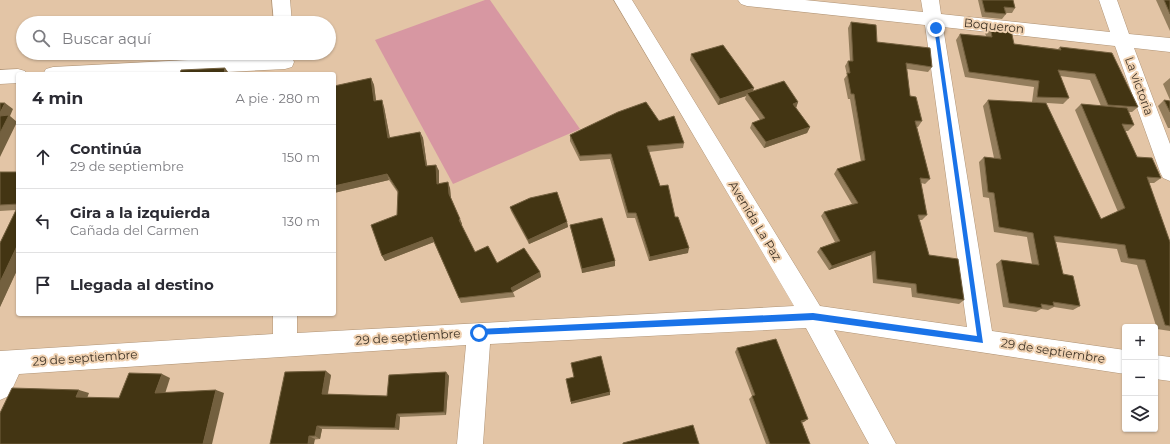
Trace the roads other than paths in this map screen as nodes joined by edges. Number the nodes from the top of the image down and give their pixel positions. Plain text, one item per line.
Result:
1 (281, 0) edge
2 (623, 0) edge
3 (747, 0) edge
4 (1108, 0) edge
5 (932, 10) edge
6 (282, 16) edge
7 (1122, 40) junction
8 (1170, 45) edge
9 (284, 63) edge
10 (95, 72) edge
11 (16, 76) edge
12 (0, 77) edge
13 (1170, 172) edge
14 (285, 316) edge
15 (813, 316) junction
16 (479, 333) junction
17 (981, 340) junction
18 (285, 345) junction
19 (1122, 362) edge
20 (5, 363) edge
21 (1158, 367) edge
22 (1170, 369) edge
23 (0, 387) edge
24 (470, 444) edge
25 (883, 444) edge

1 - 6 street
2 - 15 street, Avenida La Paz
3 - 5 street, Boqueron
4 - 7 street, La victoria
5 - 7 street, Boqueron
5 - 17 street
7 - 8 street, Boqueron
7 - 13 street, La victoria
9 - 10 street
11 - 12 street
14 - 18 street
15 - 16 street, 29 de septiembre
15 - 17 street, 29 de septiembre
15 - 25 street, Avenida La Paz
16 - 18 street, 29 de septiembre
16 - 24 street
17 - 19 street, 29 de septiembre
18 - 20 street, 29 de septiembre
20 - 23 street
21 - 22 street

